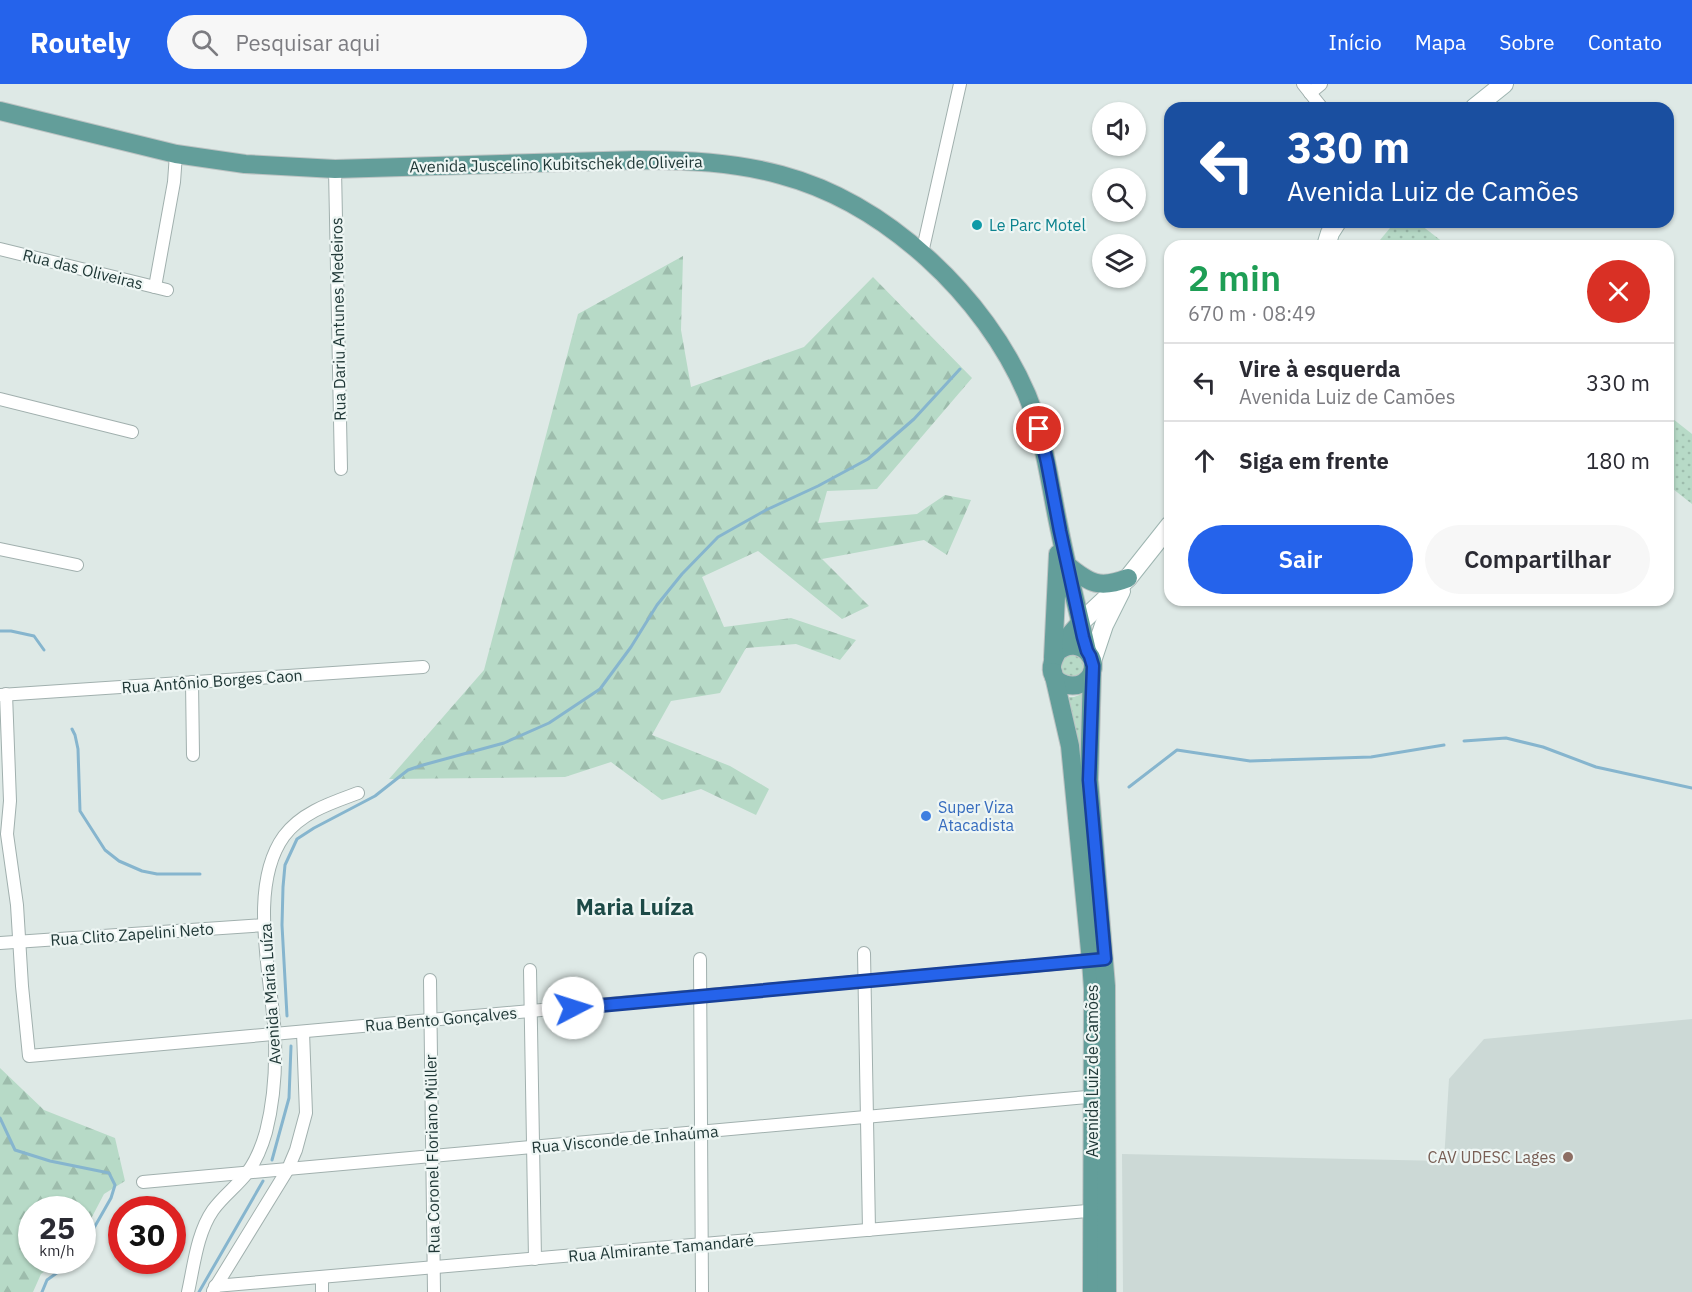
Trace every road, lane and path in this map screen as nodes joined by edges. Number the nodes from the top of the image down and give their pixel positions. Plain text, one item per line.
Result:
1 (960, 84) edge
2 (1321, 84) edge
3 (1504, 84) edge
4 (1307, 88) edge
5 (1318, 102) edge
6 (1482, 102) edge
7 (5, 114) edge
8 (176, 154) junction
9 (335, 169) junction
10 (0, 249) edge
11 (922, 253) junction
12 (0, 399) edge
13 (132, 432) dead end
14 (341, 469) dead end
15 (1060, 531) junction
16 (1164, 533) edge
17 (0, 549) edge
18 (77, 565) dead end
19 (1067, 565) junction
20 (1128, 578) junction
21 (1080, 623) junction
22 (1090, 661) junction
23 (1054, 662) junction
24 (423, 667) dead end
25 (192, 682) junction
26 (3, 695) edge
27 (193, 755) dead end
28 (358, 793) dead end
29 (3, 829) edge
30 (265, 925) junction
31 (19, 941) junction
32 (0, 943) edge
33 (864, 953) dead end
34 (700, 959) dead end
35 (1098, 960) junction
36 (530, 970) dead end
37 (430, 980) dead end
38 (864, 981) junction
39 (700, 996) junction
40 (531, 1011) junction
41 (430, 1020) junction
42 (303, 1032) junction
43 (275, 1034) junction
44 (1100, 1096) junction
45 (867, 1117) junction
46 (701, 1132) junction
47 (533, 1147) junction
48 (432, 1156) junction
49 (288, 1169) junction
50 (247, 1173) junction
51 (143, 1182) dead end
52 (1100, 1210) junction
53 (869, 1230) junction
54 (701, 1244) junction
55 (535, 1259) junction
56 (433, 1267) junction
57 (322, 1277) junction
58 (214, 1289) edge
59 (188, 1292) edge
60 (322, 1292) edge
61 (434, 1292) edge
62 (702, 1292) edge
63 (1092, 1292) edge
64 (1107, 1292) edge

1 - 11 street
2 - 4 street
3 - 6 main road
4 - 5 street
7 - 8 main road, Avenida Juscelino Kubitschek de Oliveira
8 - 9 main road, Avenida Juscelino Kubitschek de Oliveira
8 - 10 street, Rua das Oliveiras
9 - 11 main road, Avenida Juscelino Kubitschek de Oliveira
9 - 14 street, Rua Dariu Antunes Medeiros
11 - 15 main road, Avenida Juscelino Kubitschek de Oliveira
12 - 13 street
15 - 19 main road, Avenida Juscelino Kubitschek de Oliveira
15 - 23 main road, Avenida Juscelino Kubitschek de Oliveira
16 - 20 main road
17 - 18 street
19 - 20 main road
19 - 21 main road, Avenida Juscelino Kubitschek de Oliveira
20 - 21 main road
20 - 22 main road
21 - 22 main road, Avenida Juscelino Kubitschek de Oliveira
21 - 23 main road
22 - 23 main road
22 - 23 main road
22 - 35 main road, Avenida Luiz de Camões
23 - 35 main road, Avenida Luiz de Camões
24 - 25 street, Rua Antônio Borges Caon
25 - 26 street, Rua Antônio Borges Caon
25 - 27 street
26 - 29 street
28 - 30 street, Avenida Maria Luíza
29 - 31 street
30 - 31 street, Rua Clito Zapelini Neto
30 - 43 street, Avenida Maria Luíza
31 - 32 street, Rua Clito Zapelini Neto
31 - 43 street, Rua Bento Gonçalves
33 - 38 street
34 - 39 street
35 - 38 street, Rua Bento Gonçalves
35 - 44 main road, Avenida Luiz de Camões
36 - 40 street
37 - 41 street, Rua Coronel Floriano Müller
38 - 39 street, Rua Bento Gonçalves
38 - 45 street
39 - 40 street, Rua Bento Gonçalves
39 - 46 street
40 - 41 street, Rua Bento Gonçalves
40 - 47 street
41 - 42 street, Rua Bento Gonçalves
41 - 48 street, Rua Coronel Floriano Müller
42 - 43 street, Rua Bento Gonçalves
42 - 49 street, Avenida Maria Luíza
43 - 50 street, Avenida Maria Luíza
44 - 45 street, Rua Visconde de Inhaúma
44 - 52 main road, Avenida Luiz de Camões
45 - 46 street, Rua Visconde de Inhaúma
45 - 53 street
46 - 47 street, Rua Visconde de Inhaúma
46 - 54 street
47 - 48 street, Rua Visconde de Inhaúma
47 - 55 street
48 - 49 street, Rua Visconde de Inhaúma
48 - 56 street, Rua Coronel Floriano Müller
49 - 50 street, Rua Visconde de Inhaúma
49 - 58 street, Avenida Maria Luíza
50 - 51 street, Rua Visconde de Inhaúma
50 - 59 street, Avenida Maria Luíza
52 - 53 street, Rua Almirante Tamandaré
52 - 63 main road, Avenida Luiz de Camões
52 - 64 main road, Avenida Luiz de Camões
53 - 54 street, Rua Almirante Tamandaré
54 - 55 street, Rua Almirante Tamandaré
54 - 62 street
55 - 56 street, Rua Almirante Tamandaré
56 - 57 street, Rua Almirante Tamandaré
56 - 61 street, Rua Coronel Floriano Müller
57 - 58 street, Rua Almirante Tamandaré
57 - 60 street

